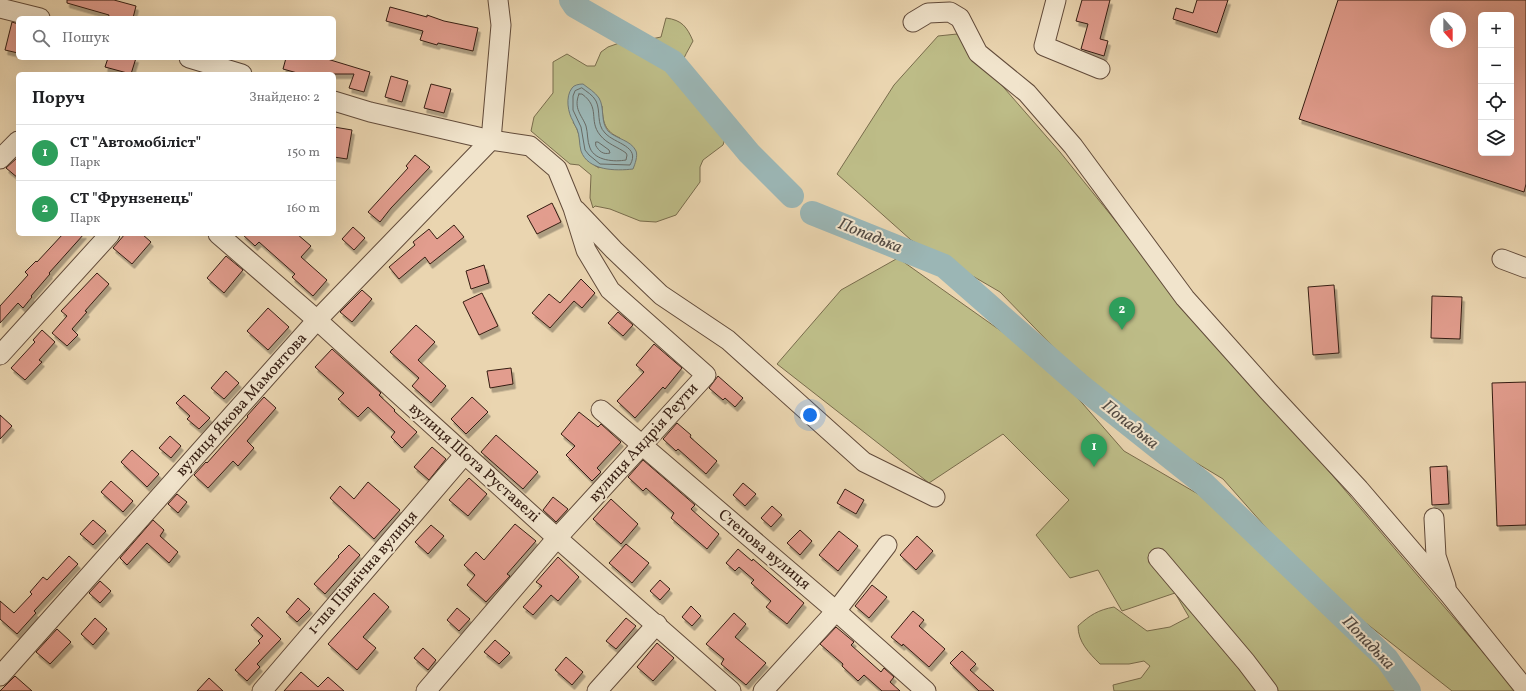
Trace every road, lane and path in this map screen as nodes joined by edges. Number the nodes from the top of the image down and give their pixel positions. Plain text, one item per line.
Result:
1 (498, 0) edge
2 (1056, 0) edge
3 (0, 8) edge
4 (32, 16) edge
5 (913, 22) dead end
6 (196, 60) edge
7 (1100, 69) dead end
8 (235, 72) edge
9 (336, 102) edge
10 (491, 140) junction
11 (16, 143) edge
12 (0, 159) edge
13 (573, 208) junction
14 (108, 236) edge
15 (220, 236) edge
16 (1502, 259) dead end
17 (1526, 268) edge
18 (317, 320) junction
19 (0, 355) edge
20 (601, 410) dead end
21 (642, 446) junction
22 (465, 454) junction
23 (935, 498) dead end
24 (1434, 518) dead end
25 (557, 538) junction
26 (887, 545) dead end
27 (1158, 558) dead end
28 (1449, 594) junction
29 (836, 610) junction
30 (657, 624) junction
31 (0, 676) edge
32 (1526, 690) edge
33 (262, 691) edge
34 (426, 691) edge
35 (597, 691) edge
36 (731, 691) edge
37 (763, 691) edge
38 (926, 691) edge
39 (1268, 691) edge

1 - 10 street
2 - 7 street
3 - 4 street
5 - 28 street
6 - 8 street
9 - 10 street, вулиця Андрія Реути
10 - 13 street, вулиця Андрія Реути
10 - 18 street, вулиця Якова Мамонтова
11 - 12 street
13 - 21 street, вулиця Андрія Реути
13 - 23 street
14 - 19 street
15 - 18 street, вулиця Шота Руставелі
16 - 17 street
18 - 22 street, вулиця Шота Руставелі
18 - 31 street, вулиця Якова Мамонтова
20 - 21 street, Степова вулиця
21 - 25 street, вулиця Андрія Реути
21 - 29 street, Степова вулиця
22 - 25 street, вулиця Шота Руставелі
22 - 33 street, 1-ша Північна вулиця
24 - 28 street
25 - 30 street, вулиця Шота Руставелі
25 - 34 street, вулиця Андрія Реути
26 - 29 street
27 - 39 street
28 - 32 street
29 - 37 street
29 - 38 street, Степова вулиця
30 - 35 street
30 - 36 street, вулиця Шота Руставелі

